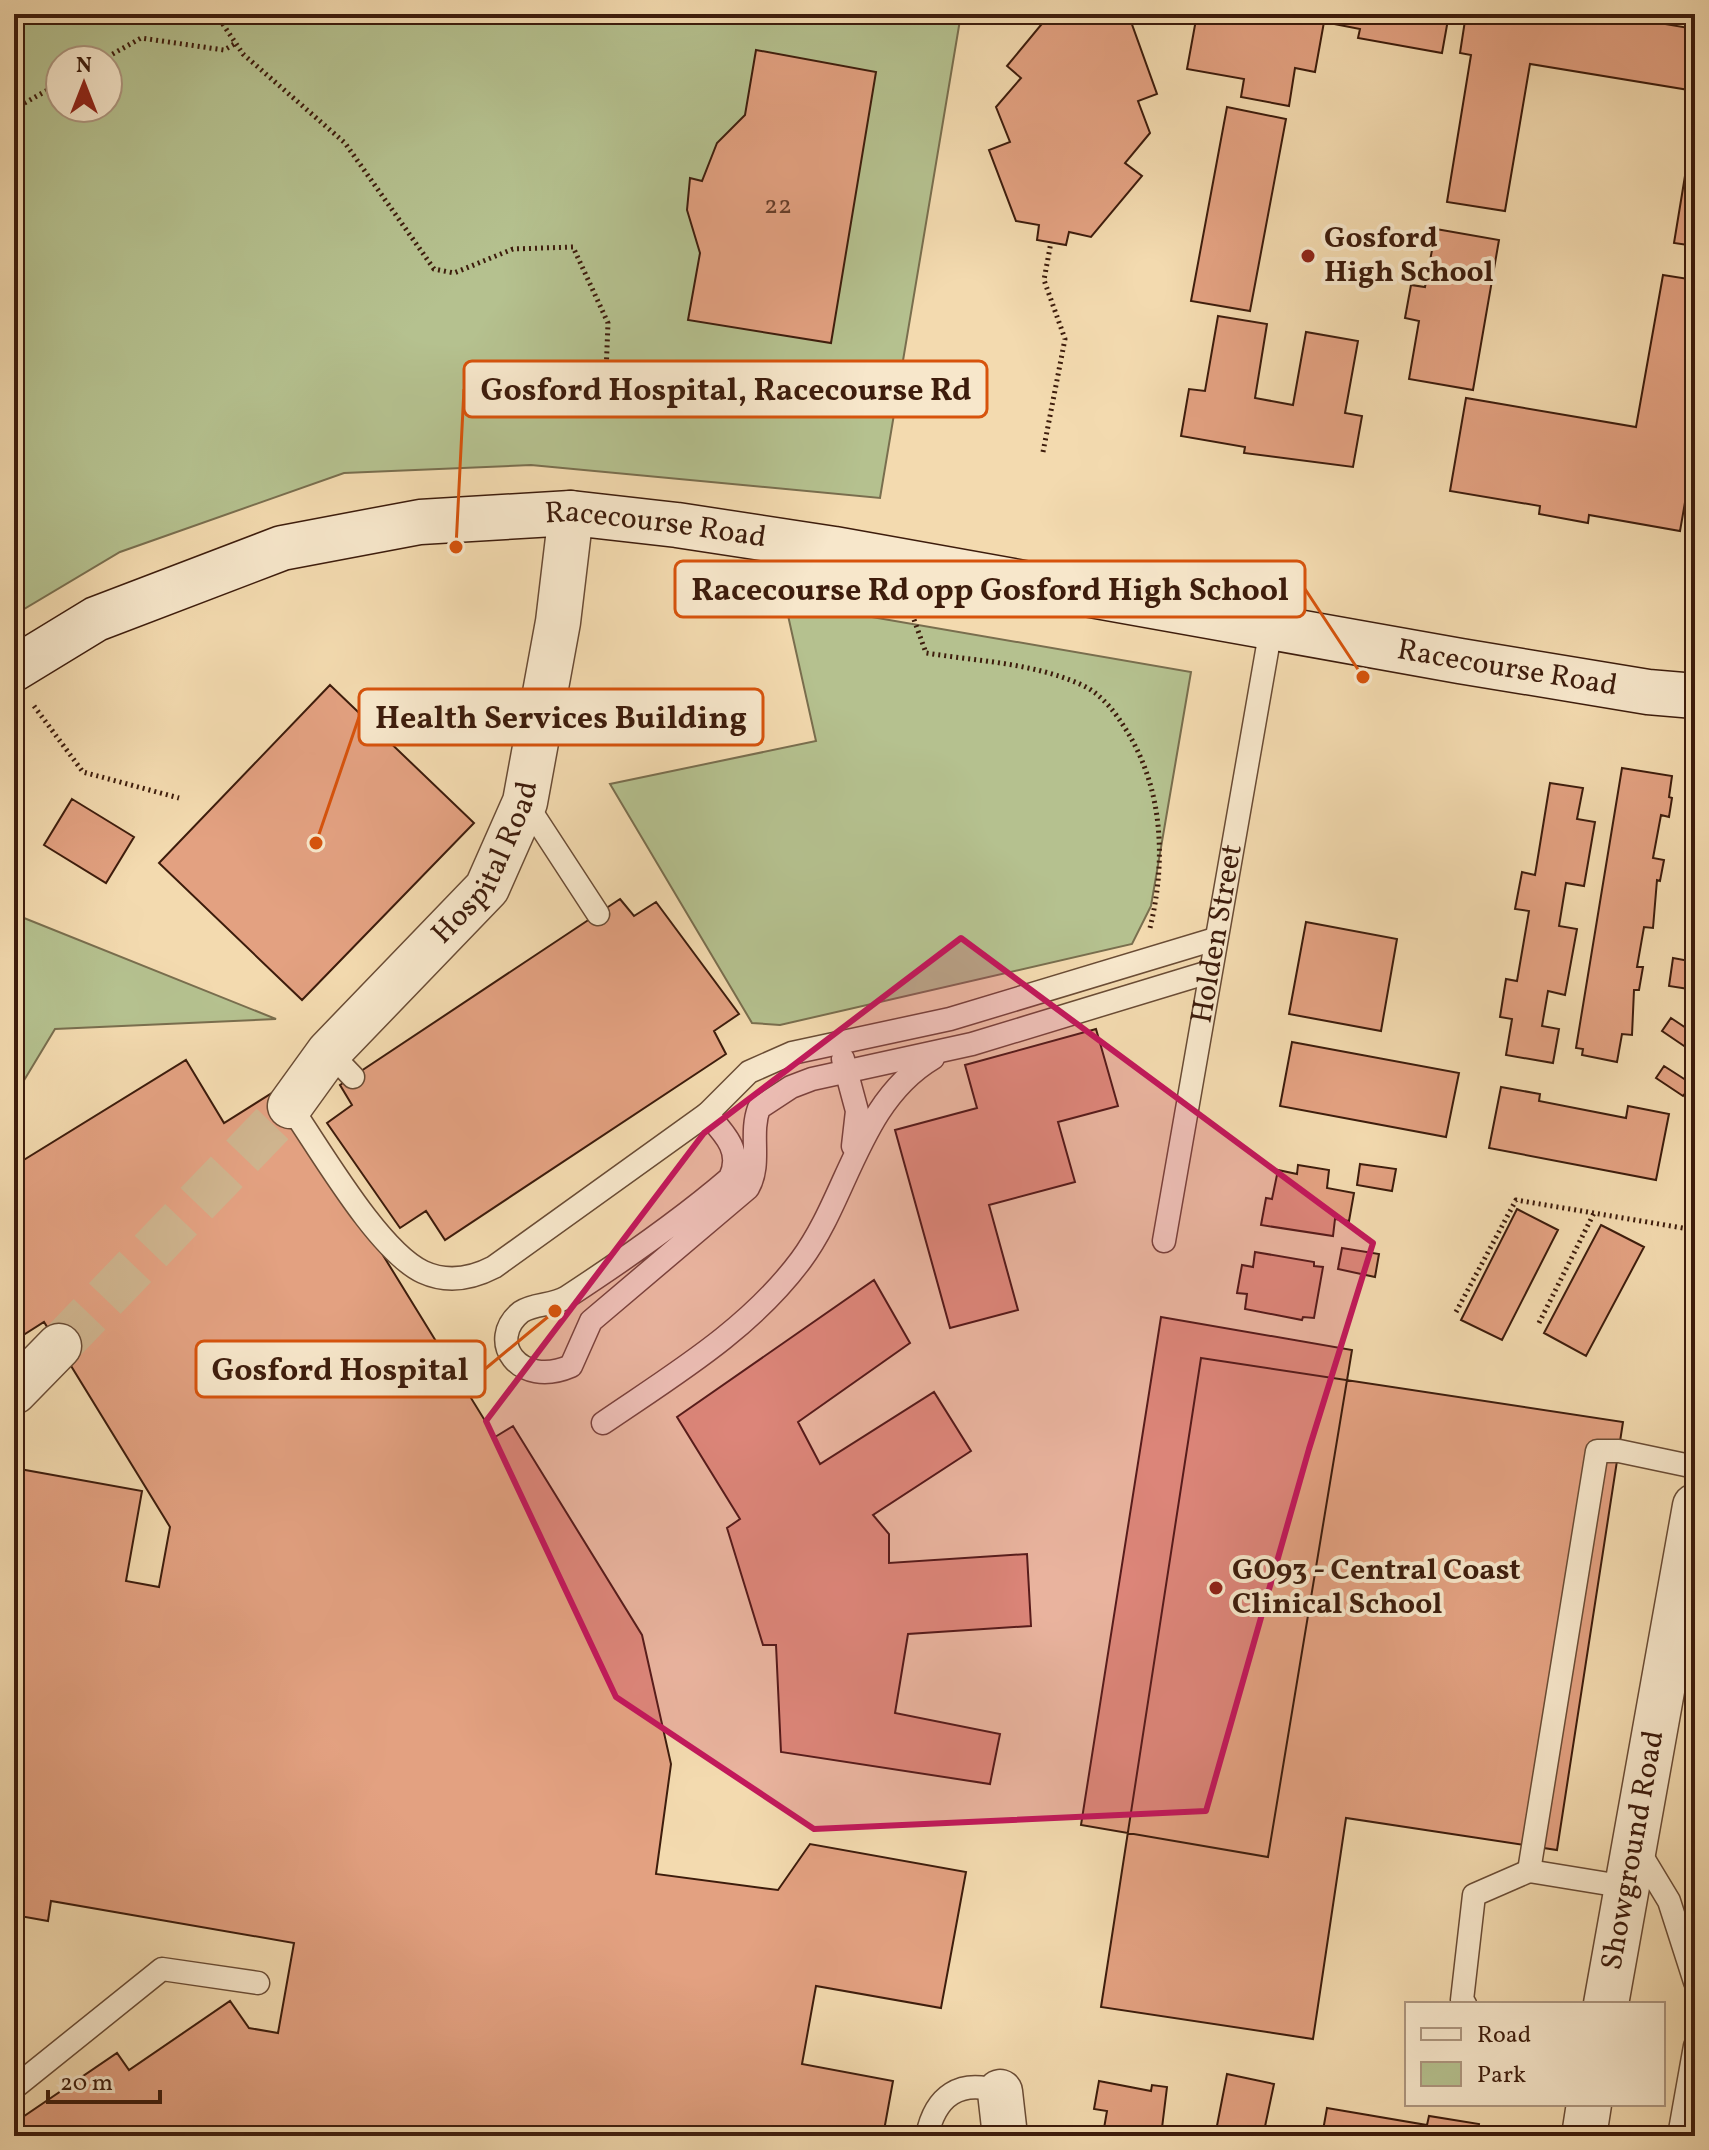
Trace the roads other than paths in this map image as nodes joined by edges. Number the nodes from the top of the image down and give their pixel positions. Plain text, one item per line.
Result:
1 (571, 513) junction
2 (1271, 628) junction
3 (24, 688) edge
4 (1648, 692) junction
5 (1695, 696) edge
6 (1695, 708) edge
7 (525, 802) junction
8 (598, 914) dead end
9 (1215, 939) junction
10 (1209, 972) junction
11 (839, 1042) junction
12 (972, 1044) junction
13 (846, 1072) junction
14 (290, 1106) joint
15 (707, 1114) junction
16 (846, 1170) junction
17 (1164, 1241) dead end
18 (59, 1346) tunnel mouth
19 (14, 1392) edge
20 (603, 1423) dead end
21 (1695, 1467) edge
22 (1695, 1506) edge
23 (1634, 1844) junction
24 (1529, 1871) junction
25 (1627, 1887) junction
26 (1695, 1982) edge
27 (258, 1983) dead end
28 (1464, 2002) edge
29 (1606, 2002) edge
30 (1695, 2046) edge
31 (14, 2088) edge
32 (1000, 2092) joint
33 (1589, 2106) edge
34 (927, 2136) edge
35 (1005, 2136) edge
36 (1584, 2136) edge
37 (1679, 2136) edge

1 - 2 main road, Racecourse Road
1 - 3 main road, Racecourse Road
1 - 7 main road, Hospital Road
2 - 4 main road, Racecourse Road
2 - 9 lane, Holden Street
4 - 5 main road, Racecourse Road
4 - 6 main road, Racecourse Road
7 - 8 lane
7 - 14 main road, Hospital Road
9 - 10 lane, Holden Street
9 - 11 lane
10 - 12 lane
10 - 17 lane, Holden Street
11 - 13 lane
11 - 15 lane
12 - 13 lane
12 - 16 lane
13 - 15 lane
13 - 16 lane
14 - 15 lane
16 - 20 lane
18 - 19 main road
21 - 24 lane
22 - 23 main road, Showground Road
23 - 25 main road, Showground Road
23 - 26 lane
24 - 25 lane
24 - 28 lane
25 - 29 main road, Showground Road
27 - 31 lane
30 - 37 lane
32 - 34 lane
32 - 35 main road
33 - 36 main road

